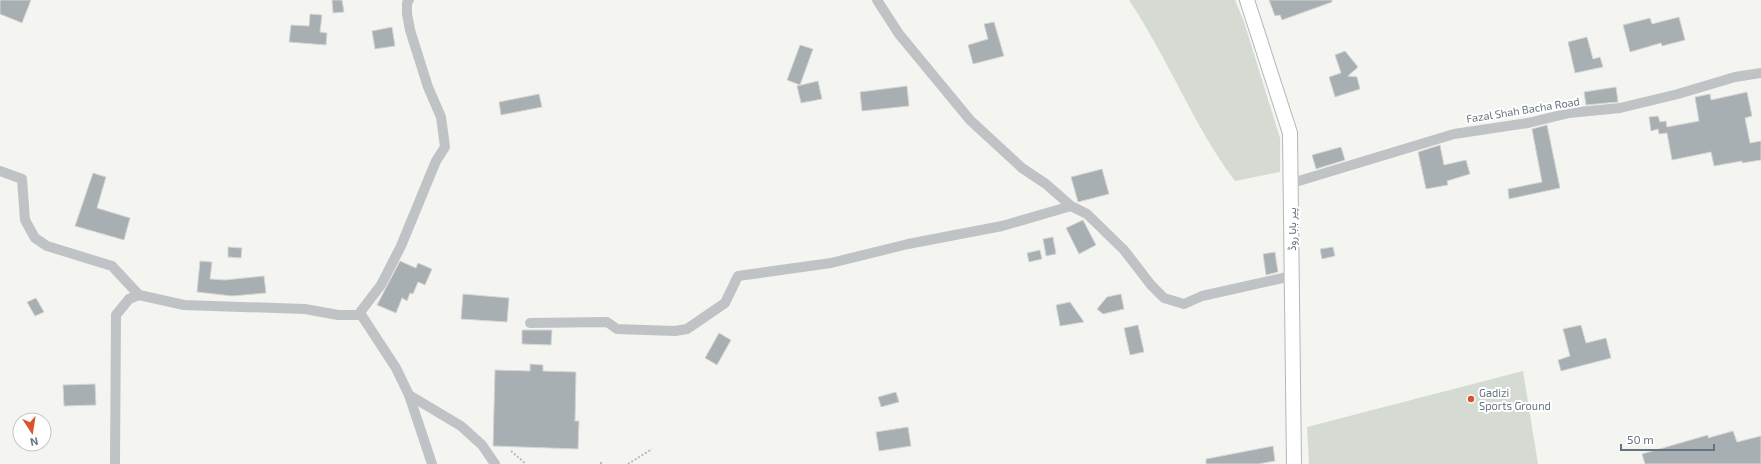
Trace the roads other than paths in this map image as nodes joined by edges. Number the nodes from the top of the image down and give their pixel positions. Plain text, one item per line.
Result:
1 (409, 0) edge
2 (877, 0) edge
3 (1247, 0) edge
4 (1761, 73) edge
5 (0, 171) edge
6 (1292, 183) junction
7 (1071, 206) junction
8 (1292, 276) junction
9 (140, 295) junction
10 (360, 312) junction
11 (530, 323) dead end
12 (409, 395) junction
13 (115, 464) edge
14 (432, 464) edge
15 (496, 464) edge
16 (1294, 464) edge

1 - 10 street
2 - 7 street
3 - 6 main road, پیر بابا روڈ
4 - 6 street, Fazal Shah Bacha Road
5 - 9 street
6 - 8 main road, پیر بابا روڈ
7 - 8 street
7 - 11 street
8 - 16 main road, پیر بابا روڈ
9 - 10 street
9 - 13 street
10 - 12 street
12 - 14 street
12 - 15 street

